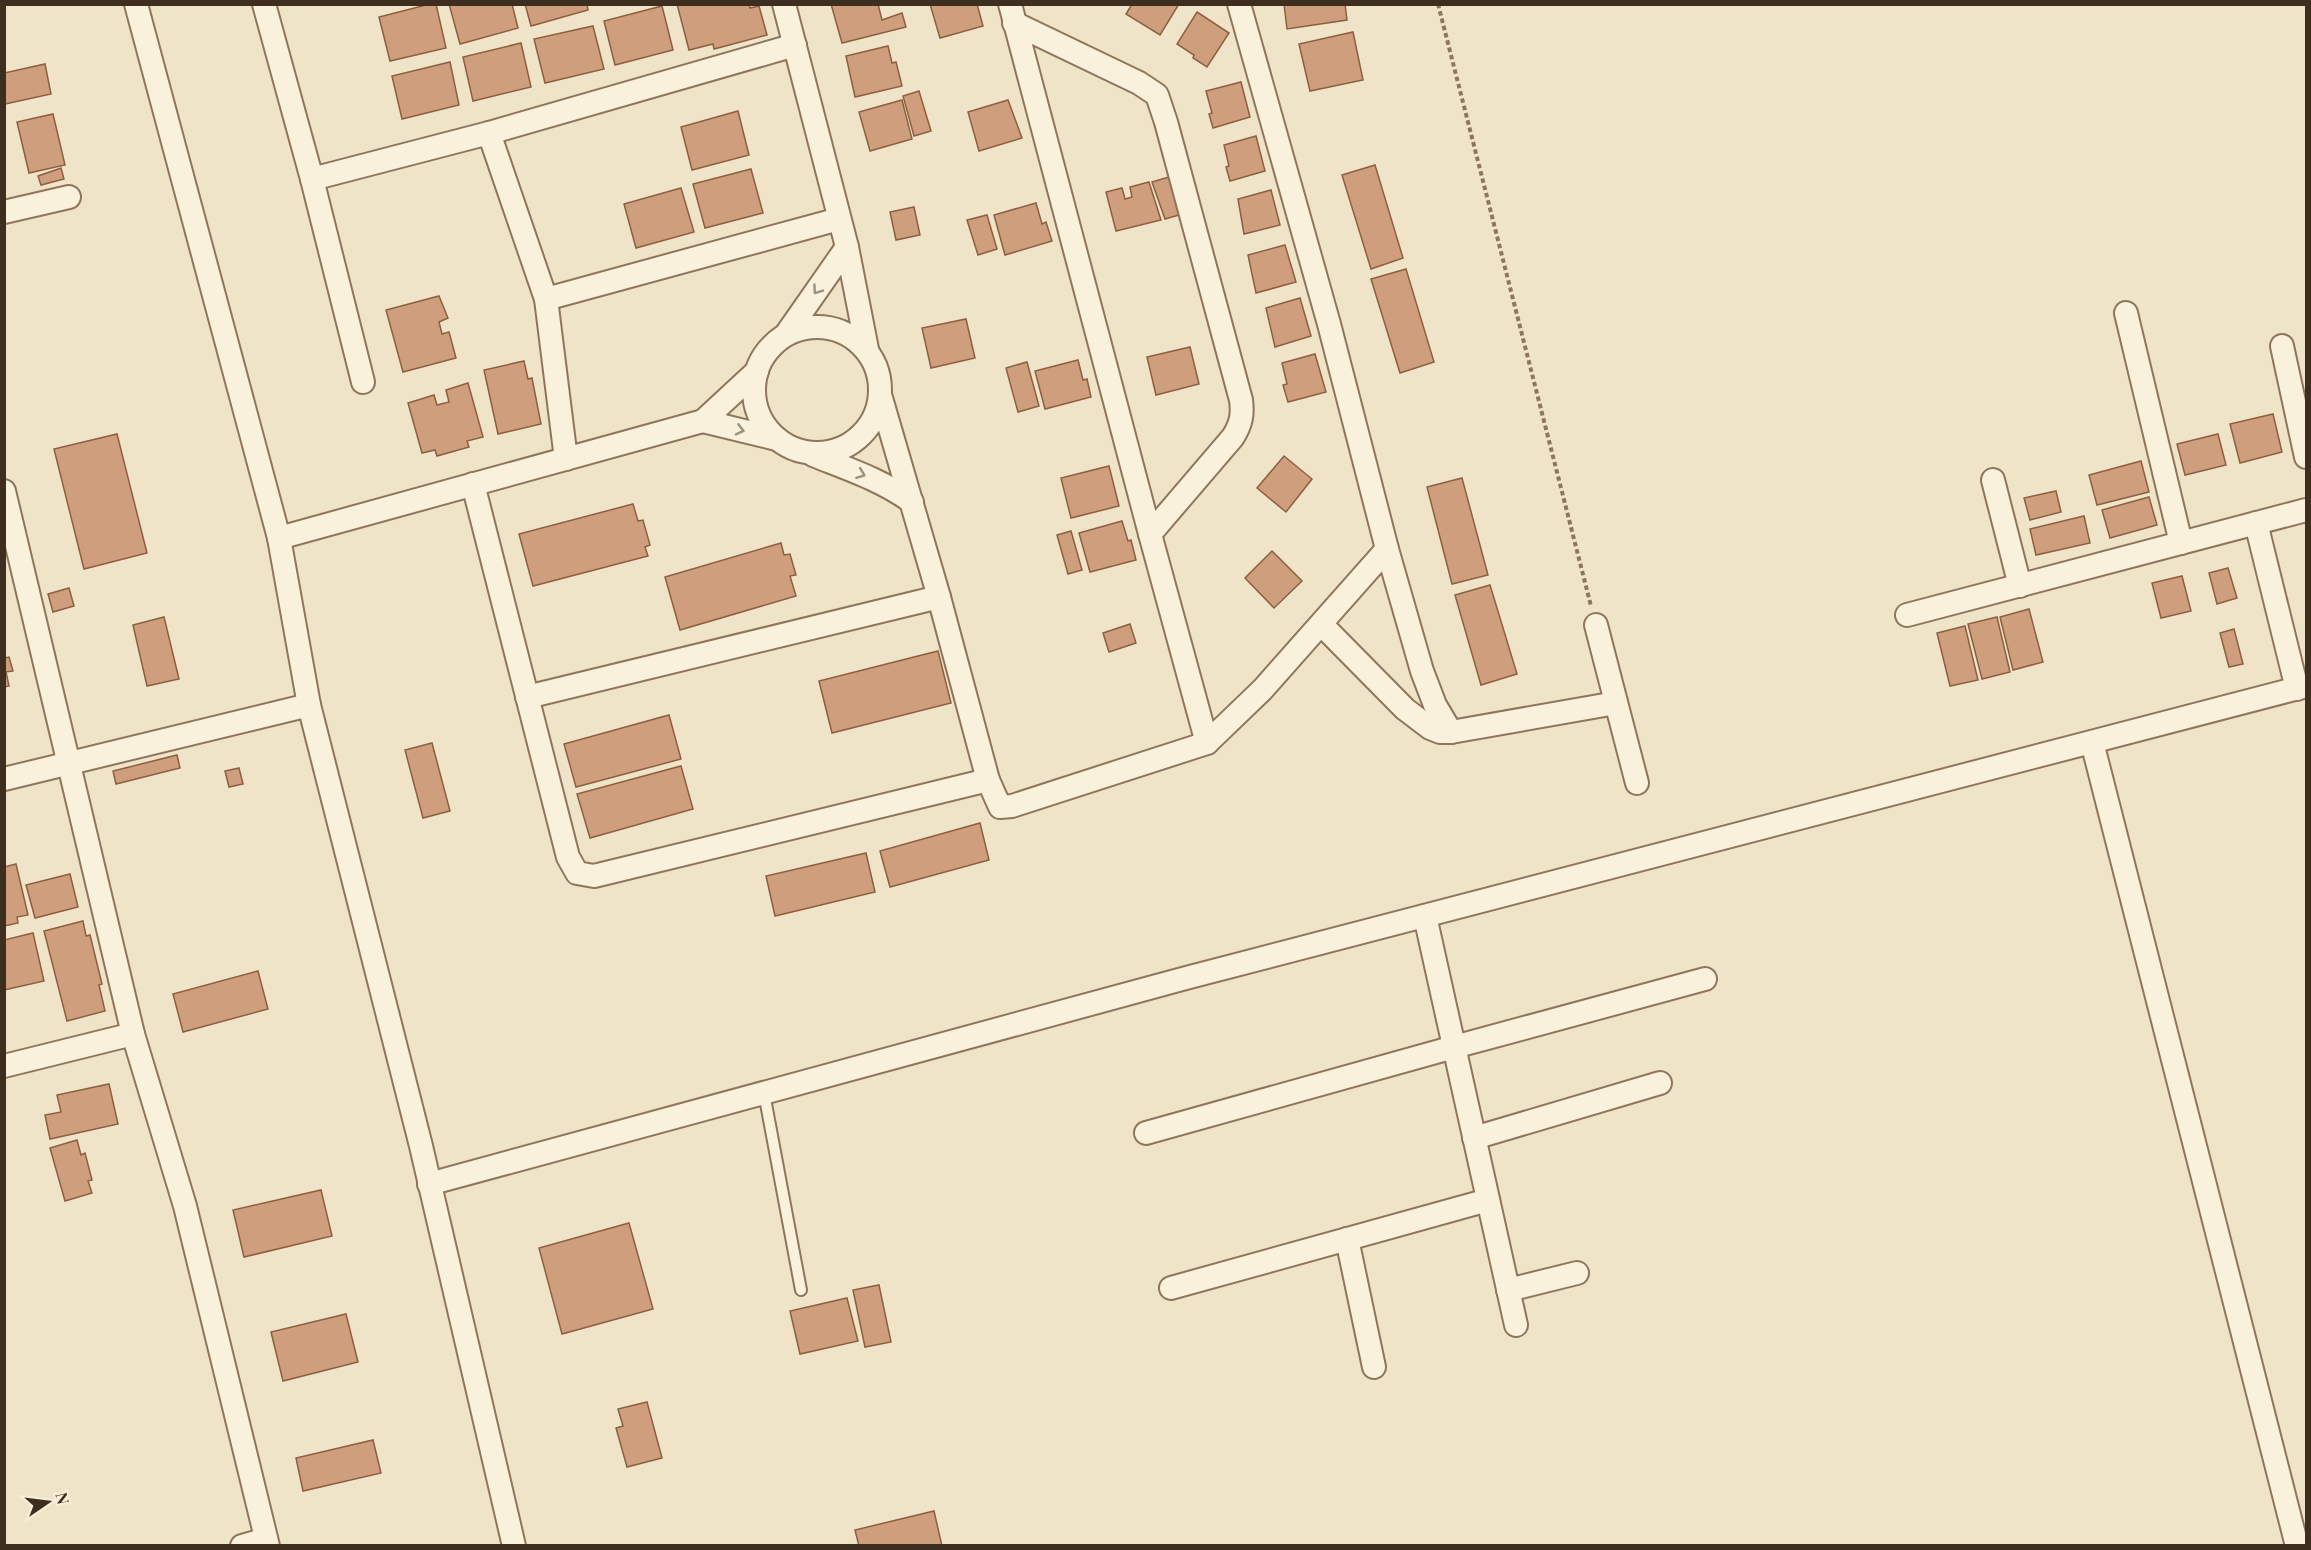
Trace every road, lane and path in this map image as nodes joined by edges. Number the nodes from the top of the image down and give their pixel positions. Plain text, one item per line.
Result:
1 (136, 4) edge
2 (264, 4) edge
3 (784, 4) edge
4 (1239, 4) edge
5 (1438, 4) edge
6 (1012, 14) edge
7 (795, 45) junction
8 (489, 133) junction
9 (312, 179) junction
10 (69, 197) dead end
11 (4, 212) edge
12 (839, 219) junction
13 (847, 247) junction
14 (546, 299) junction
15 (2126, 313) dead end
16 (787, 333) junction
17 (2282, 346) dead end
18 (867, 349) junction
19 (757, 371) junction
20 (363, 382) dead end
21 (880, 398) junction
22 (703, 421) junction
23 (777, 439) junction
24 (808, 453) junction
25 (2307, 457) edge
26 (566, 459) junction
27 (1993, 480) dead end
28 (473, 484) junction
29 (4, 491) edge
30 (912, 502) junction
31 (2307, 510) edge
32 (2256, 523) junction
33 (1150, 534) junction
34 (279, 538) junction
35 (2181, 543) junction
36 (1387, 549) junction
37 (2020, 585) junction
38 (939, 597) junction
39 (1907, 615) dead end
40 (1322, 625) junction
41 (1596, 625) joint
42 (2302, 688) edge
43 (527, 697) junction
44 (1616, 704) junction
45 (309, 705) junction
46 (1451, 732) junction
47 (2092, 742) junction
48 (1208, 743) junction
49 (68, 764) junction
50 (4, 778) edge
51 (988, 780) junction
52 (1637, 783) dead end
53 (1425, 916) junction
54 (1705, 979) dead end
55 (133, 1034) junction
56 (1454, 1047) junction
57 (4, 1066) edge
58 (1659, 1083) dead end
59 (764, 1093) junction
60 (1146, 1133) dead end
61 (1474, 1138) junction
62 (429, 1184) junction
63 (1488, 1200) junction
64 (1347, 1239) junction
65 (1577, 1273) dead end
66 (1171, 1288) dead end
67 (801, 1290) dead end
68 (1508, 1290) junction
69 (1516, 1325) dead end
70 (1374, 1367) dead end
71 (267, 1542) edge
72 (242, 1545) edge
73 (514, 1545) edge
74 (2297, 1545) edge

1 - 34 street
2 - 9 street
3 - 7 street
4 - 36 street
5 - 41 path
6 - 33 street
6 - 33 street
7 - 8 street
7 - 12 street
8 - 9 street
8 - 14 street
9 - 20 street
10 - 11 street
12 - 13 street
12 - 14 street
13 -> 16 street
13 - 18 street
14 - 26 street
15 - 35 street
16 - 18 street
16 - 19 street
17 - 25 street
18 - 21 street
19 - 22 street
19 - 23 street
21 - 24 street
21 - 30 street
22 -> 23 street
22 - 26 street
23 - 24 street
24 -> 30 street
26 - 28 street
27 - 37 street
28 - 34 street
28 - 43 street
29 - 49 street
30 - 38 street
31 - 32 street
32 - 35 street
32 - 42 street
33 - 48 street
34 - 45 street
35 - 37 street
36 - 40 street
36 - 46 street
37 - 39 street
38 - 43 street
38 - 51 street
40 - 46 street
40 - 48 street
41 - 44 street
42 - 47 street
43 - 51 street
44 - 46 street
44 - 52 street
45 - 49 street
45 - 62 street
47 - 53 street
47 - 74 street
48 - 51 street
49 - 50 street
49 - 55 street
53 - 56 street
53 - 59 street
54 - 56 street
55 - 57 street
55 - 71 street
56 - 60 street
56 - 61 street
58 - 61 street
59 - 62 street
59 - 67 lane
61 - 63 street
62 - 73 street
63 - 64 street
63 - 68 street
64 - 66 street
64 - 70 street
65 - 68 street
68 - 69 street
71 - 72 street

